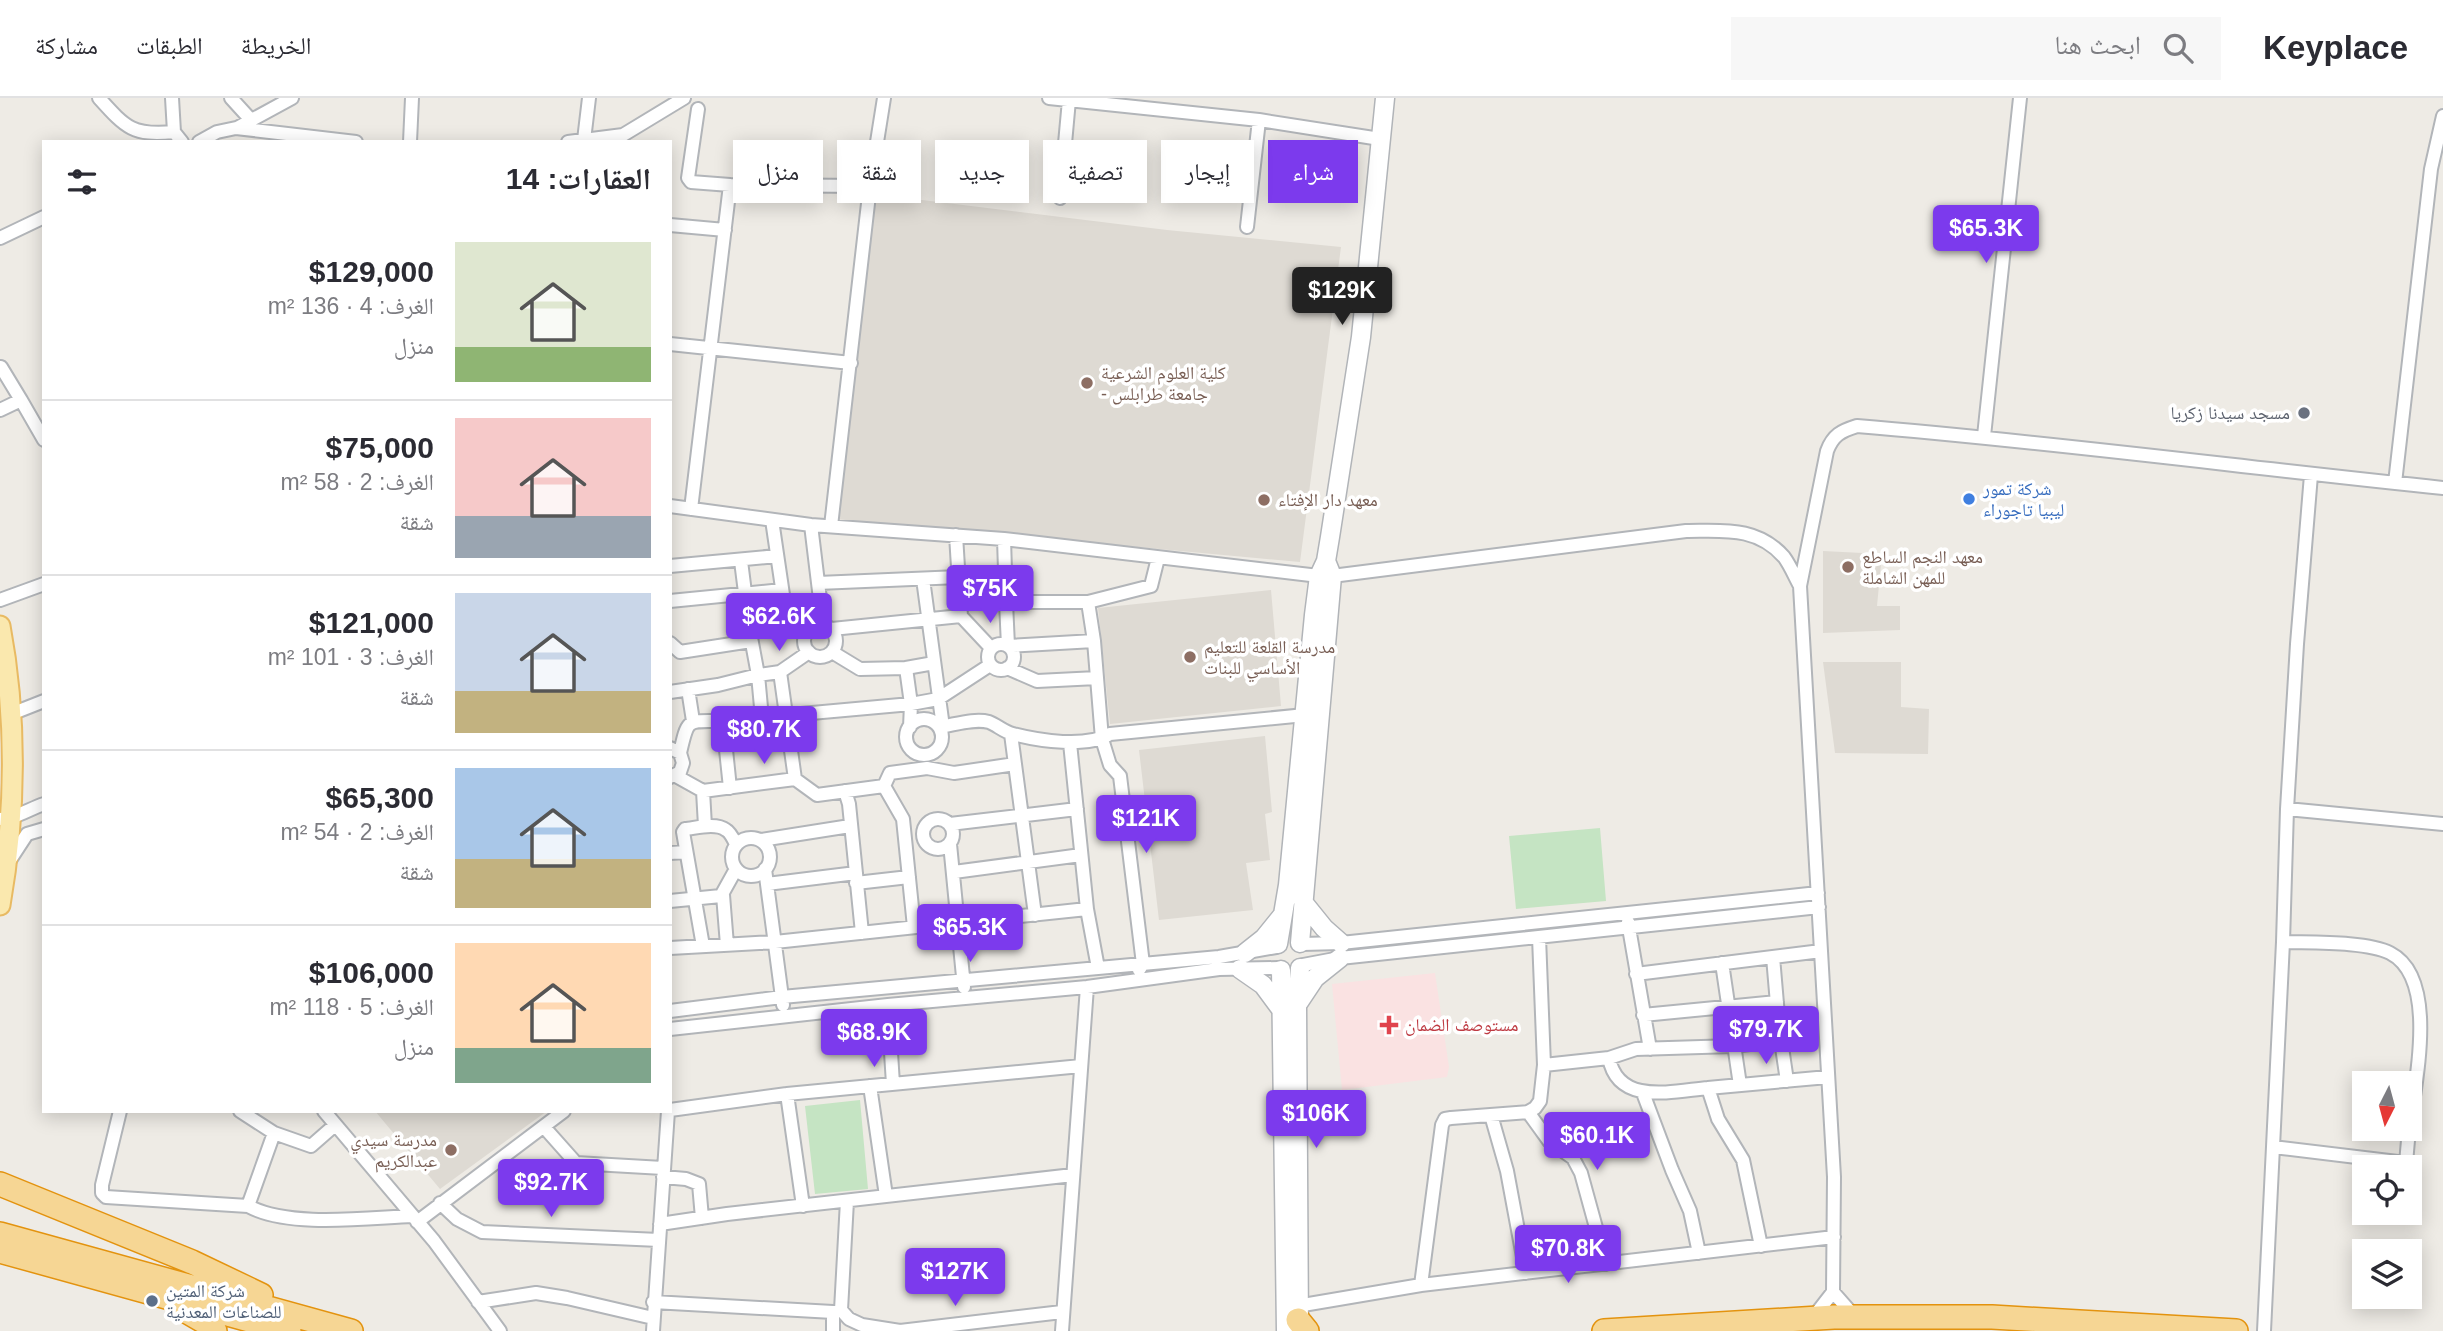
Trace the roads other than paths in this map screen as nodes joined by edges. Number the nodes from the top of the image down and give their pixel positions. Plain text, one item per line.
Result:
1 (99, 98) edge
2 (172, 98) edge
3 (231, 98) edge
4 (292, 98) edge
5 (412, 98) edge
6 (589, 98) edge
7 (684, 98) edge
8 (884, 98) edge
9 (1049, 98) edge
10 (1385, 98) edge
11 (2020, 98) edge
12 (1069, 100) junction
13 (698, 109) dead end
14 (2443, 116) edge
15 (251, 120) junction
16 (1259, 120) junction
17 (236, 128) junction
18 (178, 137) edge
19 (1380, 139) junction
20 (203, 140) edge
21 (339, 140) edge
22 (410, 140) edge
23 (584, 140) joint
24 (877, 140) edge
25 (1065, 140) edge
26 (730, 185) junction
27 (837, 186) edge
28 (868, 203) edge
29 (42, 218) edge
30 (672, 225) edge
31 (1247, 227) dead end
32 (725, 230) junction
33 (0, 238) edge
34 (672, 344) edge
35 (711, 348) junction
36 (850, 363) junction
37 (1, 367) edge
38 (21, 400) junction
39 (0, 410) edge
40 (1984, 436) junction
41 (42, 437) edge
42 (2311, 475) junction
43 (2395, 483) junction
44 (2443, 488) edge
45 (672, 506) edge
46 (691, 509) junction
47 (772, 520) junction
48 (811, 525) junction
49 (831, 526) junction
50 (956, 536) junction
51 (1003, 539) junction
52 (777, 556) junction
53 (1158, 558) junction
54 (741, 561) junction
55 (672, 566) edge
56 (1325, 571) junction
57 (959, 577) junction
58 (923, 579) junction
59 (818, 583) junction
60 (42, 585) edge
61 (1800, 586) junction
62 (782, 590) junction
63 (746, 594) junction
64 (0, 600) edge
65 (672, 601) edge
66 (1006, 602) junction
67 (1088, 602) junction
68 (961, 616) junction
69 (1321, 616) junction
70 (928, 620) junction
71 (0, 626) edge
72 (827, 627) junction
73 (809, 629) junction
74 (751, 641) junction
75 (1094, 641) junction
76 (672, 645) edge
77 (1008, 646) junction
78 (990, 648) junction
79 (808, 652) junction
80 (832, 652) junction
81 (934, 663) junction
82 (990, 665) junction
83 (906, 668) junction
84 (1007, 668) junction
85 (780, 672) junction
86 (758, 675) junction
87 (1097, 678) junction
88 (688, 689) junction
89 (672, 692) edge
90 (938, 699) junction
91 (42, 702) edge
92 (911, 704) junction
93 (11, 714) junction
94 (786, 714) junction
95 (1305, 715) junction
96 (762, 718) junction
97 (693, 721) junction
98 (723, 721) junction
99 (910, 727) junction
100 (941, 727) junction
101 (1011, 734) junction
102 (1102, 739) junction
103 (1070, 743) junction
104 (675, 751) edge
105 (927, 754) junction
106 (1015, 764) junction
107 (927, 768) junction
108 (673, 776) edge
109 (795, 779) junction
110 (884, 786) junction
111 (730, 788) junction
112 (703, 791) junction
113 (845, 791) junction
114 (42, 805) edge
115 (1077, 808) junction
116 (2287, 809) junction
117 (1022, 815) junction
118 (5, 819) edge
119 (950, 824) junction
120 (2443, 824) edge
121 (705, 826) junction
122 (850, 826) junction
123 (42, 830) edge
124 (761, 840) junction
125 (736, 844) junction
126 (950, 844) junction
127 (687, 852) junction
128 (672, 853) edge
129 (1081, 855) junction
130 (1028, 863) junction
131 (6, 867) junction
132 (736, 869) junction
133 (765, 869) junction
134 (954, 872) junction
135 (909, 877) junction
136 (856, 878) junction
137 (767, 884) junction
138 (1818, 893) junction
139 (723, 895) junction
140 (694, 898) junction
141 (672, 901) edge
142 (1303, 902) junction
143 (0, 905) edge
144 (1819, 907) junction
145 (1087, 909) junction
146 (1655, 910) junction
147 (1284, 911) junction
148 (1035, 915) junction
149 (1628, 920) junction
150 (958, 922) junction
151 (1656, 923) junction
152 (914, 927) junction
153 (1448, 931) junction
154 (862, 933) junction
155 (1539, 937) junction
156 (775, 942) junction
157 (2283, 942) junction
158 (1301, 944) junction
159 (727, 945) junction
160 (1277, 945) junction
161 (703, 946) junction
162 (1449, 946) junction
163 (672, 948) edge
164 (1340, 951) junction
165 (1821, 951) junction
166 (1773, 957) junction
167 (1242, 961) junction
168 (1722, 963) junction
169 (1143, 964) junction
170 (1301, 967) junction
171 (1098, 968) junction
172 (1280, 969) junction
173 (1636, 974) junction
174 (963, 981) junction
175 (1130, 982) junction
176 (1087, 986) junction
177 (782, 998) junction
178 (965, 998) junction
179 (1777, 1002) junction
180 (888, 1005) junction
181 (1728, 1005) junction
182 (1289, 1007) junction
183 (672, 1011) edge
184 (1643, 1015) junction
185 (784, 1016) junction
186 (672, 1029) edge
187 (1781, 1040) junction
188 (1734, 1046) junction
189 (1650, 1049) junction
190 (1609, 1058) junction
191 (1545, 1065) junction
192 (1081, 1066) junction
193 (2416, 1071) edge
194 (1828, 1077) junction
195 (1787, 1081) junction
196 (893, 1084) junction
197 (1740, 1085) junction
198 (870, 1086) junction
199 (1708, 1088) junction
200 (787, 1094) junction
201 (1643, 1094) junction
202 (672, 1110) edge
203 (1528, 1112) junction
204 (120, 1113) edge
205 (243, 1113) edge
206 (326, 1113) edge
207 (562, 1113) edge
208 (669, 1113) edge
209 (1491, 1115) junction
210 (335, 1125) junction
211 (544, 1127) junction
212 (274, 1133) junction
213 (2408, 1141) edge
214 (2273, 1147) junction
215 (663, 1173) junction
216 (1073, 1175) junction
217 (0, 1184) edge
218 (886, 1196) junction
219 (847, 1201) junction
220 (440, 1203) junction
221 (248, 1206) junction
222 (803, 1206) junction
223 (702, 1218) junction
224 (414, 1219) junction
225 (660, 1224) junction
226 (0, 1234) edge
227 (1834, 1237) junction
228 (659, 1240) junction
229 (1762, 1246) junction
230 (0, 1251) edge
231 (1699, 1253) junction
232 (1606, 1264) junction
233 (1526, 1273) junction
234 (1421, 1285) junction
235 (1833, 1292) junction
236 (156, 1294) junction
237 (478, 1302) junction
238 (653, 1302) junction
239 (837, 1311) junction
240 (1062, 1312) junction
241 (1855, 1317) junction
242 (1812, 1319) junction
243 (321, 1322) junction
244 (1297, 1324) edge
245 (653, 1325) edge
246 (215, 1331) edge
247 (289, 1331) edge
248 (351, 1331) edge
249 (500, 1331) edge
250 (833, 1331) edge
251 (1062, 1331) edge
252 (1604, 1331) edge
253 (2236, 1331) edge
254 (2264, 1331) edge

1 - 18 street
2 - 18 street
3 - 15 street
4 - 15 street
5 - 22 street
6 - 23 street
7 - 23 street
8 - 24 street
9 - 12 street
10 - 19 street
11 - 40 street
12 - 16 street
12 - 25 street
13 - 26 street
14 - 43 street
15 - 17 street
16 - 19 street
16 - 31 street
17 - 20 street
17 - 21 street
19 - 56 street
26 - 27 street
26 - 32 street
28 - 36 street
29 - 33 street
30 - 32 street
32 - 35 street
34 - 35 street
35 - 36 street
35 - 46 street
36 - 49 street
37 - 38 street
38 - 39 street
38 - 41 street
40 - 42 street
40 - 61 street
42 - 43 street
42 - 116 street
43 - 44 street
45 - 46 street
46 - 47 street
47 - 48 street
47 - 52 street
48 - 49 street
48 - 59 street
49 - 50 street
50 - 51 street
50 - 57 street
51 - 53 street
51 - 66 street
52 - 54 street
52 - 62 street
53 - 56 street
53 - 67 street
54 - 55 street
54 - 63 street
56 - 61 street
56 - 69 street
57 - 58 street
57 - 68 street
58 - 59 street
58 - 70 street
59 - 72 street
60 - 64 street
61 - 138 street
62 - 63 street
62 - 73 street
63 - 65 street
63 - 74 street
66 - 67 street
66 - 77 street
67 - 75 street
68 - 70 street
68 - 78 street
69 - 95 street
69 - 142 street
70 - 72 street
70 - 81 street
71 - 93 main road
72 - 73 street
72 - 80 street
73 - 79 street
74 - 76 street
74 - 86 street
75 - 77 street
75 - 87 street
77 - 78 street
77 - 84 street
78 - 82 street
79 - 80 street
79 - 85 street
80 - 83 street
81 - 83 street
81 - 90 street
82 - 84 street
82 - 90 street
83 - 92 street
84 - 87 street
85 - 86 street
85 - 94 street
86 - 88 street
86 - 96 street
87 - 102 street
88 - 89 street
88 - 97 street
90 - 92 street
90 - 100 street
91 - 93 street
92 - 94 street
92 - 99 street
93 - 118 main road
94 - 96 street
94 - 109 street
95 - 102 street
95 - 147 street
96 - 98 street
97 - 98 street
97 - 104 street
98 - 111 street
99 - 100 street
99 - 105 street
100 - 101 street
100 - 105 street
101 - 103 street
101 - 106 street
102 - 103 street
102 - 169 street
103 - 115 street
104 - 108 street
105 - 107 street
106 - 107 street
106 - 117 street
107 - 110 street
108 - 112 street
109 - 111 street
109 - 113 street
110 - 113 street
110 - 135 street
111 - 112 street
112 - 121 street
113 - 122 street
114 - 118 street
115 - 117 street
115 - 129 street
116 - 120 street
116 - 157 street
117 - 119 street
117 - 130 street
118 - 131 main road
119 - 126 street
119 - 126 street
121 - 125 street
121 - 127 street
122 - 124 street
122 - 136 street
123 - 131 street
124 - 125 street
124 - 133 street
125 - 132 street
126 - 134 street
127 - 128 street
127 - 140 street
129 - 130 street
129 - 145 street
130 - 134 street
130 - 148 street
131 - 143 main road
132 - 133 street
132 - 139 street
133 - 137 street
134 - 150 street
135 - 136 street
135 - 152 street
136 - 137 street
136 - 154 street
137 - 156 street
138 - 144 street
138 - 146 street
139 - 140 street
139 - 159 street
140 - 141 street
140 - 161 street
142 - 158 street
142 - 164 street
144 - 151 street
144 - 165 street
145 - 148 street
145 - 171 street
146 - 149 street
146 - 151 street
147 - 160 street
147 - 167 street
148 - 150 street
149 - 151 street
149 - 153 street
149 - 155 street
149 - 173 street
150 - 152 street
150 - 174 street
152 - 154 street
153 - 162 street
153 - 164 street
154 - 156 street
155 - 162 street
155 - 191 street
156 - 159 street
156 - 177 street
157 - 193 street
157 - 214 street
158 - 160 street
158 - 164 street
158 - 170 street
159 - 161 street
160 - 167 street
160 - 172 street
161 - 163 street
162 - 164 street
164 - 170 street
164 - 182 street
165 - 166 street
165 - 194 street
166 - 168 street
166 - 179 street
167 - 169 street
167 - 172 street
167 - 175 street
167 - 182 street
168 - 173 street
168 - 181 street
169 - 171 street
169 - 175 street
170 - 172 street
170 - 182 street
171 - 174 street
172 - 182 street
173 - 184 street
174 - 177 street
174 - 178 street
175 - 176 street
176 - 178 street
176 - 192 street
177 - 183 street
177 - 185 street
178 - 180 street
179 - 181 street
179 - 187 street
180 - 185 street
180 - 196 street
181 - 184 street
181 - 188 street
182 - 244 street
182 - 244 street
184 - 189 street
185 - 186 street
187 - 188 street
187 - 195 street
188 - 189 street
188 - 197 street
189 - 190 street
190 - 191 street
190 - 201 street
191 - 203 street
192 - 196 street
192 - 216 street
194 - 195 street
194 - 227 street
195 - 197 street
196 - 198 street
197 - 199 street
198 - 200 street
198 - 218 street
199 - 201 street
199 - 229 street
200 - 202 street
200 - 222 street
201 - 231 street
203 - 209 street
203 - 232 street
204 - 221 street
205 - 212 street
206 - 210 street
207 - 211 street
208 - 215 street
209 - 233 street
209 - 234 street
210 - 212 street
210 - 224 street
211 - 215 street
211 - 220 street
212 - 221 street
213 - 214 street
214 - 254 street
215 - 223 street
215 - 225 street
216 - 218 street
216 - 240 street
217 - 243 highway
218 - 219 street
219 - 222 street
219 - 239 street
220 - 224 street
220 - 228 street
221 - 224 street
222 - 223 street
223 - 225 street
224 - 237 street
225 - 228 street
226 - 243 highway
227 - 229 street
227 - 235 street
228 - 238 street
229 - 231 street
230 - 236 highway
231 - 232 street
232 - 233 street
233 - 234 street
234 - 244 street
235 - 241 street
235 - 242 street
236 - 246 highway
236 - 247 highway
237 - 245 street
237 - 249 street
238 - 239 street
238 - 245 street
239 - 240 street
239 - 250 street
240 - 251 street
241 - 242 highway
241 - 253 highway
242 - 252 highway
243 - 248 highway

